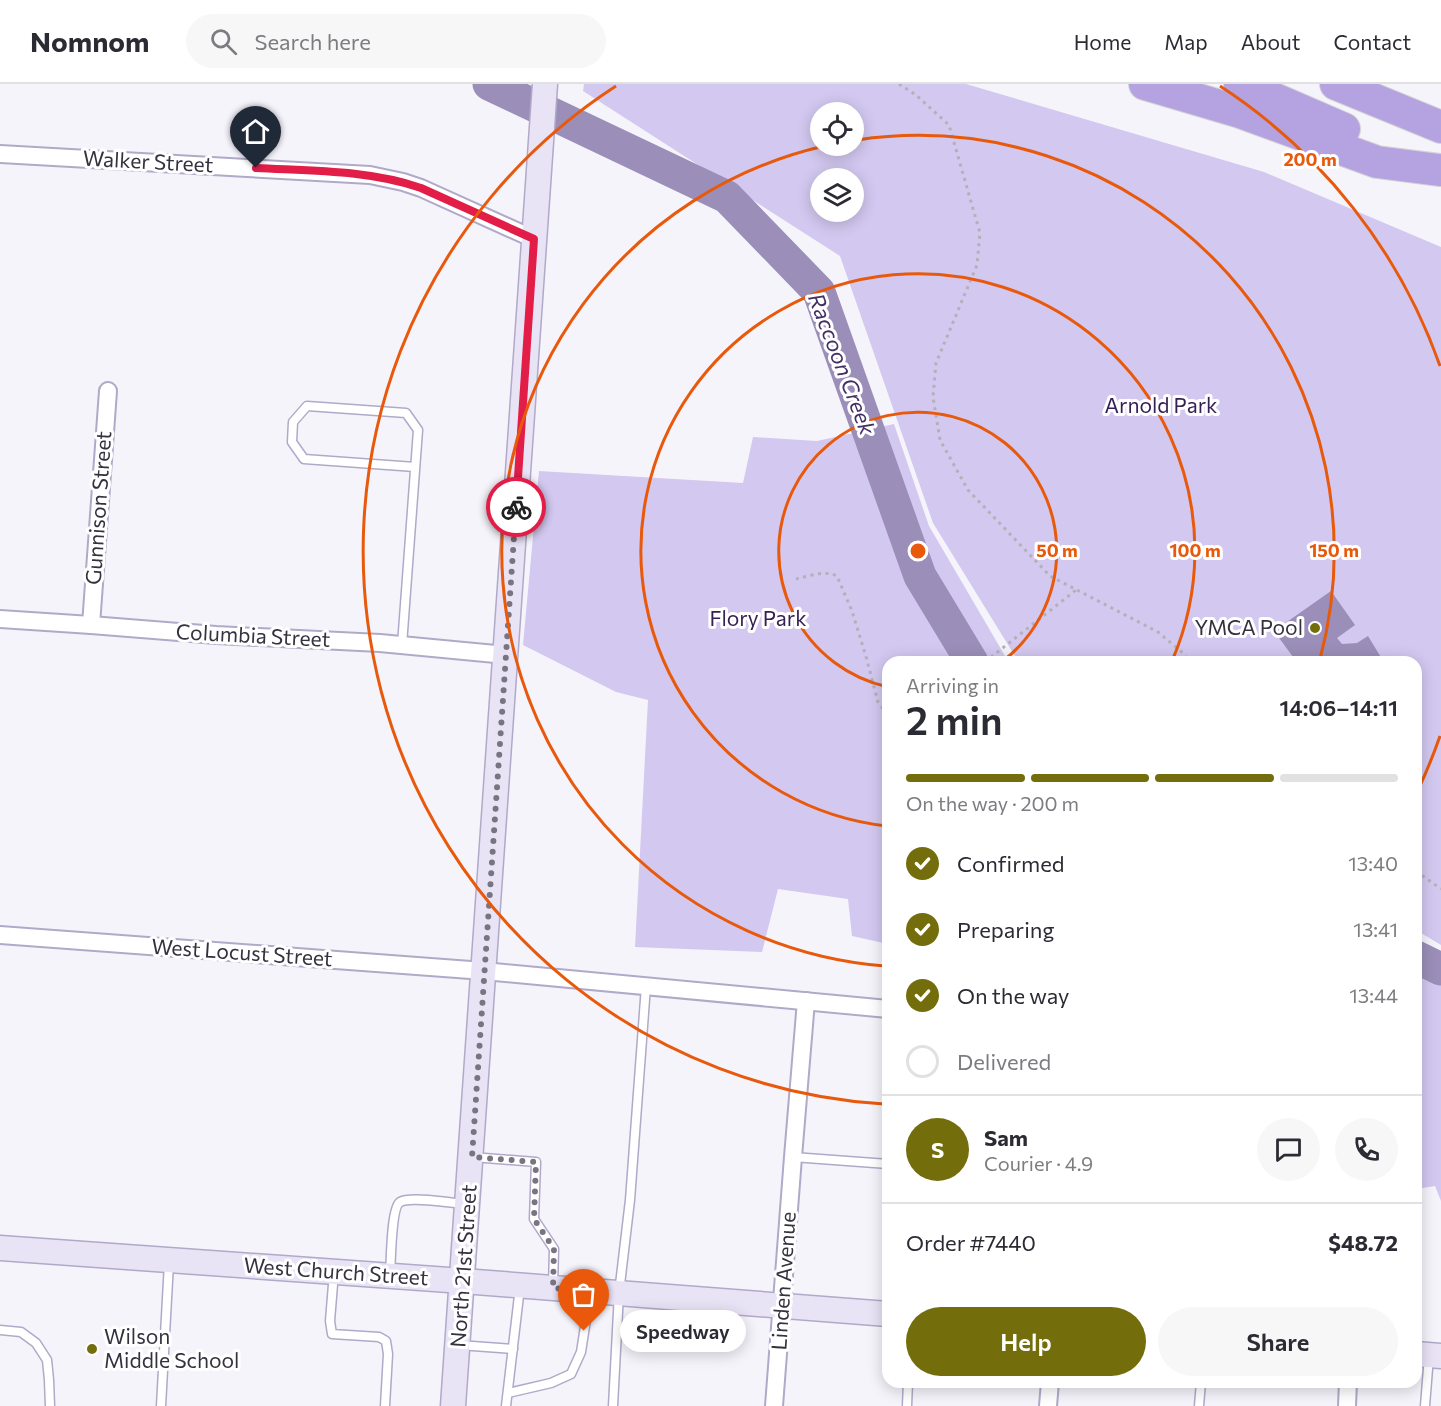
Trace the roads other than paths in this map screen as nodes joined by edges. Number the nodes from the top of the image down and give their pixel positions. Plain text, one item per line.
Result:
1 (544, 84) edge
2 (1145, 84) edge
3 (1240, 84) edge
4 (1336, 84) edge
5 (1370, 84) edge
6 (1406, 112) junction
7 (1441, 127) edge
8 (0, 154) edge
9 (1440, 171) edge
10 (534, 239) junction
11 (108, 391) dead end
12 (415, 467) junction
13 (0, 619) edge
14 (91, 625) junction
15 (402, 645) junction
16 (506, 656) junction
17 (0, 935) edge
18 (484, 971) junction
19 (646, 986) junction
20 (806, 1001) junction
21 (882, 1008) edge
22 (793, 1156) junction
23 (472, 1157) junction
24 (882, 1163) edge
25 (468, 1204) junction
26 (0, 1248) edge
27 (169, 1260) junction
28 (334, 1272) junction
29 (390, 1276) junction
30 (463, 1281) junction
31 (520, 1286) junction
32 (553, 1288) junction
33 (591, 1291) junction
34 (619, 1293) junction
35 (782, 1305) junction
36 (882, 1313) edge
37 (0, 1330) edge
38 (458, 1345) junction
39 (513, 1348) junction
40 (1429, 1355) edge
41 (908, 1388) edge
42 (1050, 1388) edge
43 (1200, 1388) edge
44 (1348, 1388) edge
45 (508, 1393) junction
46 (50, 1406) edge
47 (160, 1406) edge
48 (385, 1406) edge
49 (453, 1406) edge
50 (506, 1406) edge
51 (613, 1406) edge
52 (774, 1406) edge
53 (907, 1406) edge
54 (1048, 1406) edge
55 (1199, 1406) edge
56 (1347, 1406) edge
57 (1425, 1406) edge

1 - 10 main road, North 21st Street
2 - 9 highway
3 - 9 highway
4 - 6 highway
5 - 6 highway
6 - 7 highway
8 - 10 street, Walker Street
10 - 16 main road, North 21st Street
11 - 14 street, Gunnison Street
12 - 12 lane
12 - 15 lane
13 - 14 street, Columbia Street
14 - 15 street, Columbia Street
15 - 16 street, Columbia Street
16 - 18 main road, North 21st Street
17 - 18 street, West Locust Street
18 - 19 street, West Locust Street
18 - 23 main road, North 21st Street
19 - 20 street, West Locust Street
19 - 34 lane
20 - 21 street, West Locust Street
20 - 22 street, Linden Avenue
22 - 24 lane
22 - 35 street, Linden Avenue
23 - 25 main road, North 21st Street
23 - 32 lane
25 - 29 lane
25 - 30 main road, North 21st Street
26 - 27 main road, West Church Street
27 - 28 main road, West Church Street
27 - 47 lane
28 - 29 main road, West Church Street
28 - 48 lane
29 - 30 main road, West Church Street
30 - 31 main road, West Church Street
30 - 38 main road, North 21st Street
31 - 32 main road, West Church Street
31 - 39 lane
32 - 33 main road, West Church Street
33 - 34 main road, West Church Street
33 - 45 lane
34 - 35 main road, West Church Street
34 - 51 lane
35 - 36 main road, West Church Street
35 - 52 street, Linden Avenue
37 - 46 lane
38 - 39 lane
38 - 49 main road, North 21st Street
39 - 45 lane
40 - 57 lane
41 - 53 lane
42 - 54 street
43 - 55 lane
44 - 56 street
45 - 50 lane

